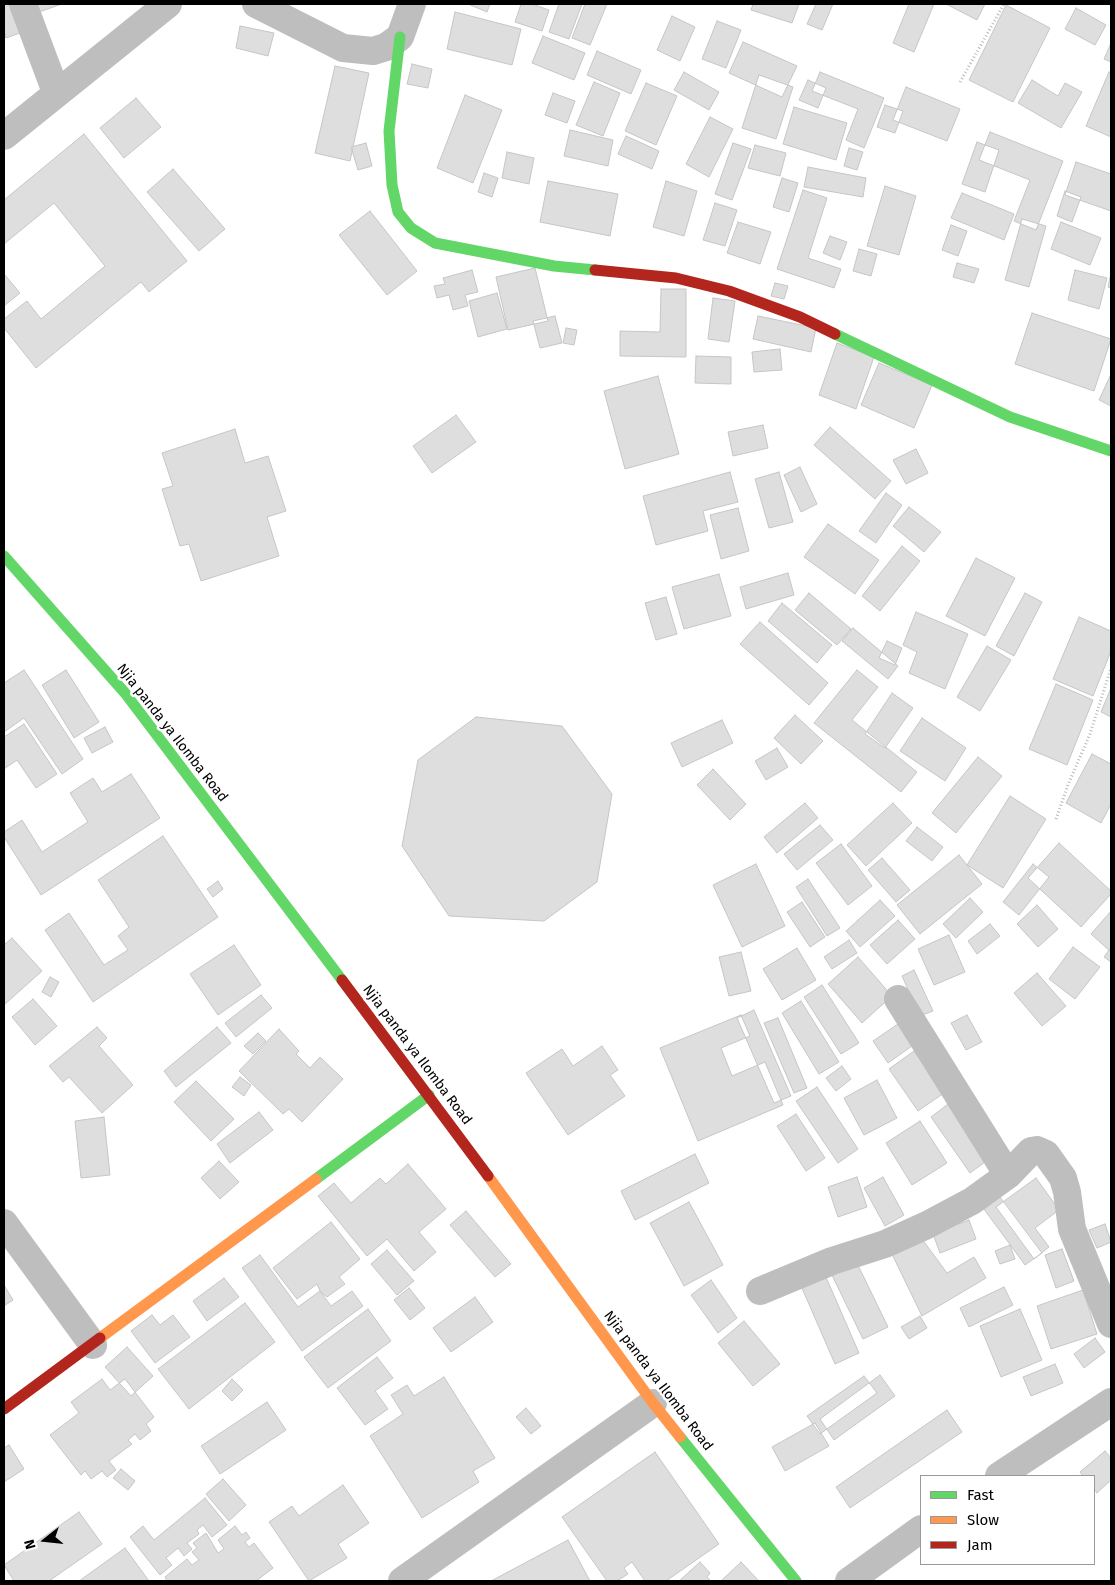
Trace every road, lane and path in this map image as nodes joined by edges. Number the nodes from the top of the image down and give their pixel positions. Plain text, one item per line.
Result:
1 (23, 4) edge
2 (168, 4) edge
3 (256, 4) edge
4 (412, 4) edge
5 (1004, 4) edge
6 (400, 37) junction
7 (960, 82) dead end
8 (56, 92) junction
9 (4, 136) edge
10 (1111, 452) edge
11 (4, 556) edge
12 (1111, 668) edge
13 (1056, 819) dead end
14 (898, 999) dead end
15 (429, 1096) junction
16 (1008, 1175) junction
17 (4, 1223) edge
18 (760, 1291) dead end
19 (1111, 1324) edge
20 (93, 1345) junction
21 (1111, 1402) edge
22 (653, 1403) junction
23 (4, 1409) edge
24 (1001, 1475) edge
25 (920, 1530) edge
26 (402, 1581) edge
27 (796, 1581) edge
28 (849, 1581) edge

1 - 8 street
2 - 8 street
3 - 6 street
4 - 6 street
5 - 7 path
6 - 10 street
8 - 9 street
11 - 15 street, Njia panda ya Ilomba Road
12 - 13 path
14 - 16 street
15 - 20 street
15 - 22 street, Njia panda ya Ilomba Road
16 - 18 street
16 - 19 street
17 - 20 street
20 - 23 street
21 - 24 street
22 - 26 street
22 - 27 street, Njia panda ya Ilomba Road
25 - 28 street

